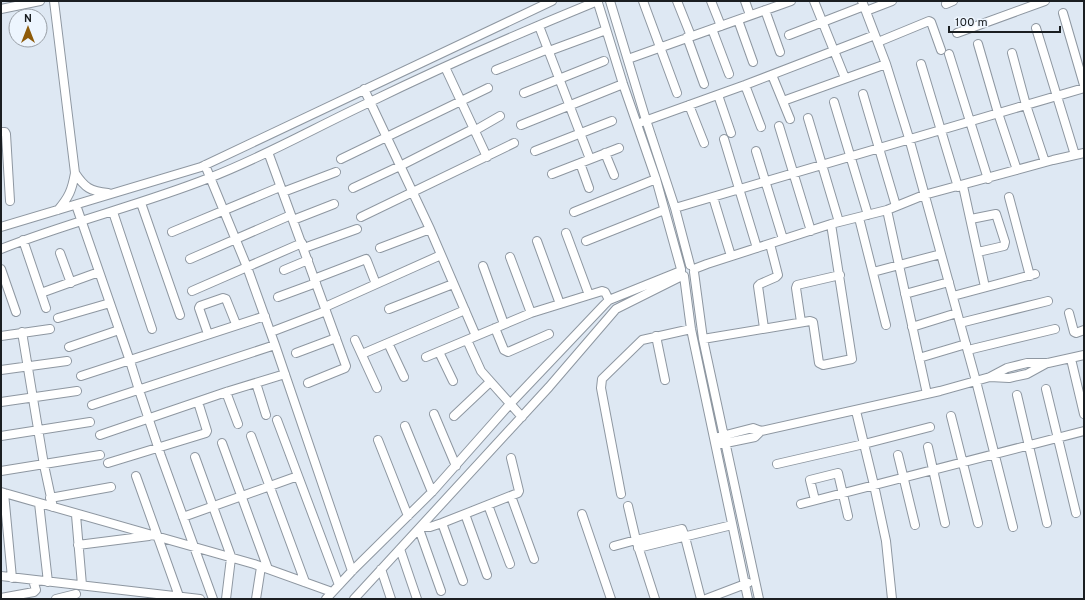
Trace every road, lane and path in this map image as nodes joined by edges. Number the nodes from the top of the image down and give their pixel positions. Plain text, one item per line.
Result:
1 (40, 1) edge
2 (54, 1) edge
3 (552, 1) edge
4 (610, 1) edge
5 (643, 1) edge
6 (677, 1) edge
7 (711, 1) edge
8 (745, 1) edge
9 (791, 1) edge
10 (814, 1) edge
11 (892, 1) edge
12 (1045, 1) edge
13 (597, 2) edge
14 (780, 3) edge
15 (864, 6) edge
16 (1, 9) edge
17 (765, 10) junction
18 (1063, 14) dead end
19 (750, 15) junction
20 (738, 20) junction
21 (822, 22) junction
22 (539, 26) junction
23 (721, 26) junction
24 (1036, 28) dead end
25 (712, 29) junction
26 (606, 30) junction
27 (957, 34) dead end
28 (789, 35) dead end
29 (689, 37) junction
30 (877, 38) junction
31 (978, 44) dead end
32 (661, 47) junction
33 (548, 50) junction
34 (941, 50) dead end
35 (834, 51) junction
36 (780, 52) dead end
37 (1012, 53) dead end
38 (949, 54) dead end
39 (628, 59) junction
40 (604, 61) dead end
41 (753, 62) dead end
42 (886, 64) junction
43 (921, 64) dead end
44 (445, 67) junction
45 (496, 70) dead end
46 (729, 74) dead end
47 (772, 75) junction
48 (844, 78) junction
49 (558, 79) junction
50 (623, 84) junction
51 (704, 84) dead end
52 (745, 85) junction
53 (1084, 86) edge
54 (488, 88) dead end
55 (364, 90) junction
56 (524, 93) dead end
57 (678, 93) dead end
58 (863, 94) dead end
59 (718, 95) junction
60 (1057, 96) junction
61 (783, 101) junction
62 (370, 102) junction
63 (461, 102) junction
64 (834, 102) dead end
65 (689, 105) junction
66 (1026, 105) junction
67 (569, 106) junction
68 (998, 113) junction
69 (500, 116) dead end
70 (808, 118) dead end
71 (646, 120) junction
72 (790, 120) dead end
73 (612, 121) dead end
74 (970, 121) junction
75 (637, 124) junction
76 (521, 126) dead end
77 (779, 126) dead end
78 (761, 127) dead end
79 (941, 129) junction
80 (474, 130) junction
81 (1, 132) edge
82 (580, 132) junction
83 (731, 133) dead end
84 (387, 138) junction
85 (909, 138) junction
86 (724, 140) dead end
87 (514, 143) dead end
88 (704, 143) dead end
89 (879, 147) junction
90 (619, 148) dead end
91 (535, 151) dead end
92 (756, 151) dead end
93 (268, 152) junction
94 (605, 153) junction
95 (1084, 153) edge
96 (1075, 155) junction
97 (851, 156) junction
98 (487, 157) junction
99 (590, 158) junction
100 (341, 159) dead end
101 (1045, 162) junction
102 (580, 163) junction
103 (204, 165) junction
104 (822, 165) junction
105 (400, 166) junction
106 (5, 168) edge
107 (1017, 170) junction
108 (336, 172) dead end
109 (75, 173) junction
110 (794, 173) junction
111 (552, 174) dead end
112 (614, 175) dead end
113 (210, 178) junction
114 (988, 178) junction
115 (656, 179) junction
116 (766, 182) junction
117 (961, 186) junction
118 (353, 188) dead end
119 (589, 188) dead end
120 (282, 189) junction
121 (739, 190) junction
122 (413, 193) junction
123 (111, 194) junction
124 (924, 195) junction
125 (713, 197) junction
126 (1009, 197) dead end
127 (10, 200) dead end
128 (141, 203) junction
129 (334, 204) dead end
130 (76, 205) junction
131 (896, 206) junction
132 (675, 208) junction
133 (57, 210) junction
134 (224, 210) junction
135 (664, 210) junction
136 (887, 210) junction
137 (113, 212) junction
138 (574, 212) dead end
139 (868, 215) junction
140 (292, 217) junction
141 (361, 217) dead end
142 (859, 218) junction
143 (970, 219) junction
144 (81, 222) junction
145 (835, 223) junction
146 (1, 227) edge
147 (357, 229) dead end
148 (430, 229) junction
149 (811, 231) junction
150 (172, 232) dead end
151 (566, 233) dead end
152 (235, 238) junction
153 (783, 239) junction
154 (23, 240) junction
155 (537, 240) dead end
156 (586, 241) dead end
157 (770, 244) junction
158 (303, 246) junction
159 (380, 248) dead end
160 (757, 248) junction
161 (1, 249) edge
162 (978, 252) junction
163 (60, 253) dead end
164 (941, 254) junction
165 (441, 255) junction
166 (510, 256) dead end
167 (731, 256) junction
168 (190, 259) dead end
169 (308, 260) junction
170 (899, 264) junction
171 (483, 266) dead end
172 (247, 267) junction
173 (1, 269) edge
174 (693, 269) junction
175 (284, 270) dead end
176 (99, 272) junction
177 (873, 272) junction
178 (682, 273) junction
179 (840, 275) junction
180 (315, 281) junction
181 (949, 282) junction
182 (71, 283) junction
183 (376, 284) junction
184 (453, 284) junction
185 (985, 287) junction
186 (192, 291) dead end
187 (41, 293) junction
188 (905, 294) junction
189 (589, 295) junction
190 (953, 296) junction
191 (278, 297) dead end
192 (609, 300) junction
193 (1048, 301) dead end
194 (110, 303) junction
195 (560, 304) junction
196 (46, 308) dead end
197 (326, 309) junction
198 (389, 309) dead end
199 (465, 310) junction
200 (16, 312) dead end
201 (531, 313) junction
202 (957, 313) junction
203 (1069, 313) dead end
204 (180, 315) dead end
205 (265, 316) junction
206 (58, 318) dead end
207 (801, 322) junction
208 (960, 323) junction
209 (236, 324) junction
210 (504, 324) junction
211 (886, 325) dead end
212 (912, 327) junction
213 (495, 328) junction
214 (764, 328) junction
215 (50, 329) dead end
216 (152, 329) dead end
217 (691, 329) junction
218 (1055, 329) dead end
219 (119, 330) junction
220 (1084, 330) edge
221 (22, 332) junction
222 (271, 332) junction
223 (208, 334) junction
224 (549, 334) dead end
225 (1, 336) edge
226 (476, 336) junction
227 (656, 336) junction
228 (336, 338) junction
229 (703, 339) junction
230 (355, 340) dead end
231 (467, 340) junction
232 (388, 343) junction
233 (275, 345) junction
234 (68, 347) dead end
235 (967, 347) junction
236 (439, 352) junction
237 (296, 353) dead end
238 (362, 354) junction
239 (1084, 355) edge
240 (426, 357) dead end
241 (919, 358) junction
242 (1071, 359) junction
243 (67, 360) dead end
244 (130, 360) junction
245 (28, 366) junction
246 (1, 370) edge
247 (285, 374) junction
248 (81, 376) dead end
249 (404, 377) dead end
250 (665, 380) dead end
251 (453, 381) dead end
252 (976, 381) junction
253 (490, 382) junction
254 (256, 383) junction
255 (308, 383) dead end
256 (377, 388) dead end
257 (1046, 389) dead end
258 (138, 390) junction
259 (77, 391) dead end
260 (226, 392) junction
261 (927, 394) junction
262 (1017, 395) dead end
263 (33, 398) junction
264 (1, 402) edge
265 (198, 402) junction
266 (510, 404) junction
267 (92, 405) dead end
268 (856, 411) junction
269 (434, 414) dead end
270 (1084, 414) edge
271 (266, 415) dead end
272 (454, 416) dead end
273 (951, 416) dead end
274 (522, 417) junction
275 (149, 419) junction
276 (277, 420) dead end
277 (90, 422) dead end
278 (238, 424) dead end
279 (406, 426) dead end
280 (930, 427) dead end
281 (38, 431) junction
282 (1084, 431) edge
283 (100, 435) dead end
284 (1, 436) edge
285 (251, 436) dead end
286 (1058, 438) junction
287 (725, 439) junction
288 (378, 440) dead end
289 (715, 442) junction
290 (222, 443) dead end
291 (864, 444) junction
292 (1028, 446) junction
293 (928, 447) dead end
294 (158, 448) junction
295 (995, 454) junction
296 (100, 455) dead end
297 (898, 455) dead end
298 (195, 456) dead end
299 (511, 458) dead end
300 (108, 463) dead end
301 (963, 463) junction
302 (44, 464) junction
303 (777, 464) dead end
304 (456, 466) junction
305 (933, 470) junction
306 (1, 471) edge
307 (136, 476) dead end
308 (298, 476) junction
309 (904, 478) junction
310 (269, 485) junction
311 (874, 485) junction
312 (111, 487) dead end
313 (432, 492) junction
314 (2, 493) edge
315 (844, 493) junction
316 (622, 494) dead end
317 (241, 496) junction
318 (511, 496) junction
319 (50, 498) junction
320 (815, 500) junction
321 (39, 503) junction
322 (801, 504) dead end
323 (488, 505) junction
324 (213, 506) junction
325 (628, 506) dead end
326 (53, 507) junction
327 (1076, 513) dead end
328 (76, 514) junction
329 (465, 514) junction
330 (582, 514) dead end
331 (408, 516) junction
332 (848, 516) dead end
333 (183, 517) junction
334 (442, 523) junction
335 (945, 523) dead end
336 (1046, 523) dead end
337 (978, 524) dead end
338 (732, 525) junction
339 (915, 525) dead end
340 (1013, 527) dead end
341 (420, 528) junction
342 (155, 536) junction
343 (685, 537) junction
344 (636, 540) junction
345 (78, 545) junction
346 (614, 546) dead end
347 (194, 548) junction
348 (400, 548) junction
349 (638, 548) junction
350 (232, 558) junction
351 (534, 559) dead end
352 (510, 564) dead end
353 (264, 568) junction
354 (381, 569) junction
355 (352, 571) junction
356 (487, 575) dead end
357 (1, 576) edge
358 (12, 578) junction
359 (33, 580) junction
360 (463, 581) dead end
361 (48, 582) junction
362 (305, 582) junction
363 (755, 582) junction
364 (745, 584) junction
365 (78, 585) junction
366 (339, 585) junction
367 (441, 591) dead end
368 (332, 592) junction
369 (362, 595) edge
370 (77, 596) edge
371 (21, 597) edge
372 (1, 598) edge
373 (180, 598) edge
374 (56, 599) edge
375 (200, 599) edge
376 (213, 599) edge
377 (226, 599) edge
378 (256, 599) edge
379 (326, 599) edge
380 (354, 599) edge
381 (391, 599) edge
382 (417, 599) edge
383 (611, 599) edge
384 (655, 599) edge
385 (701, 599) edge
386 (706, 599) edge
387 (748, 599) edge
388 (759, 599) edge
389 (892, 599) edge

1 - 16 street
2 - 109 street
3 - 55 street
4 - 39 street
5 - 32 street
6 - 29 street
7 - 23 street
8 - 19 street
9 - 14 street
10 - 21 street
11 - 15 street
12 - 27 street
13 - 22 street
13 - 26 street
14 - 17 street
15 - 21 street
15 - 30 street
17 - 19 street
17 - 36 street
18 - 53 street
19 - 20 street
20 - 23 street
20 - 41 street
21 - 28 street
21 - 35 street
22 - 33 street
22 - 44 street
23 - 25 street
24 - 60 street
25 - 29 street
25 - 46 street
26 - 33 street
26 - 50 street
29 - 32 street
29 - 51 street
30 - 34 street
30 - 35 street
30 - 42 street
31 - 68 street
32 - 39 street
32 - 57 street
33 - 45 street
33 - 49 street
35 - 47 street
35 - 48 street
37 - 66 street
38 - 74 street
39 - 71 street
40 - 49 street
42 - 48 street
42 - 85 street
43 - 79 street
44 - 62 street
44 - 63 street
47 - 52 street
47 - 61 street
48 - 61 street
49 - 56 street
49 - 67 street
50 - 67 street
50 - 75 street
52 - 59 street
52 - 78 street
53 - 60 street
54 - 63 street
55 - 62 street
55 - 103 street
58 - 89 street
59 - 65 street
59 - 83 street
60 - 66 street
60 - 96 street
61 - 72 street
62 - 84 street
62 - 93 street
63 - 80 street
63 - 84 street
64 - 97 street
65 - 71 street
65 - 88 street
66 - 68 street
66 - 101 street
67 - 76 street
67 - 82 street
68 - 74 street
68 - 107 street
69 - 80 street
70 - 104 street
71 - 75 street
71 - 132 street
73 - 82 street
74 - 79 street
74 - 114 street
75 - 115 street
77 - 110 street
79 - 85 street
79 - 117 street
80 - 98 street
80 - 105 street
81 - 106 street
82 - 91 street
82 - 99 street
84 - 100 street
84 - 105 street
85 - 89 street
85 - 124 street
86 - 121 street
87 - 98 street
89 - 97 street
89 - 131 street
90 - 94 street
92 - 116 street
93 - 113 street
93 - 120 street
94 - 99 street
94 - 112 street
95 - 96 street
96 - 101 street
97 - 104 street
97 - 139 street
98 - 122 street
99 - 102 street
101 - 107 street
102 - 111 street
102 - 119 street
103 - 113 street
103 - 123 street
104 - 110 street
104 - 145 street
105 - 118 street
105 - 122 street
106 - 127 street
107 - 114 street
108 - 120 street
109 - 123 street
109 - 133 street
110 - 116 street
110 - 149 street
113 - 128 street
113 - 134 street
114 - 117 street
115 - 135 street
115 - 138 street
116 - 121 street
116 - 153 street
117 - 124 street
117 - 143 street
120 - 134 street
120 - 140 street
121 - 125 street
121 - 160 street
122 - 141 street
122 - 148 street
123 - 130 street
124 - 131 street
124 - 164 street
125 - 132 street
125 - 167 street
126 - 185 street
128 - 137 street
128 - 204 street
129 - 140 street
130 - 133 street
130 - 144 street
131 - 136 street
132 - 174 street
133 - 146 street
134 - 150 street
134 - 152 street
135 - 156 street
135 - 178 street
136 - 139 street
136 - 170 street
137 - 144 street
137 - 216 street
139 - 142 street
140 - 152 street
140 - 158 street
142 - 145 street
142 - 177 street
143 - 162 street
143 - 162 street
144 - 154 street
144 - 176 street
145 - 149 street
145 - 179 street
147 - 158 street
148 - 159 street
148 - 165 street
149 - 153 street
151 - 189 street
152 - 168 street
152 - 172 street
153 - 157 street
154 - 161 street
154 - 187 street
155 - 195 street
157 - 160 street
157 - 214 street
158 - 169 street
158 - 172 street
160 - 167 street
162 - 185 street
163 - 182 street
164 - 170 street
164 - 181 street
165 - 183 street
165 - 184 street
166 - 201 street
167 - 174 street
169 - 175 street
169 - 180 street
170 - 177 street
170 - 188 street
171 - 210 street
172 - 186 street
172 - 205 street
173 - 200 street
174 - 178 street
174 - 178 street
174 - 229 street
176 - 182 street
176 - 194 street
177 - 211 street
178 - 192 street
178 - 217 street
178 - 274 street
179 - 207 street
179 - 207 street
180 - 183 street
180 - 191 street
180 - 197 street
181 - 188 street
181 - 190 street
182 - 187 street
183 - 197 street
184 - 198 street
184 - 199 street
185 - 190 street
187 - 196 street
188 - 212 street
189 - 192 street
189 - 195 street
190 - 202 street
192 - 266 street
193 - 208 street
194 - 206 street
194 - 219 street
195 - 201 street
197 - 222 street
197 - 228 street
199 - 226 street
199 - 232 street
201 - 210 street
202 - 208 street
202 - 212 street
203 - 220 street
205 - 209 street
205 - 222 street
207 - 214 street
208 - 235 street
209 - 223 street
209 - 223 street
210 - 213 street
212 - 241 street
213 - 224 street
213 - 226 street
214 - 229 street
215 - 221 street
217 - 227 street
217 - 289 street
218 - 235 street
219 - 234 street
219 - 244 street
221 - 225 street
221 - 245 street
222 - 233 street
223 - 244 street
226 - 231 street
227 - 250 street
227 - 316 street
228 - 237 street
228 - 255 street
229 - 287 street
230 - 238 street
231 - 236 street
231 - 253 street
232 - 238 street
232 - 249 street
233 - 247 street
233 - 258 street
235 - 241 street
235 - 252 street
236 - 240 street
236 - 251 street
238 - 256 street
239 - 242 street
241 - 261 street
242 - 252 street
242 - 270 street
243 - 245 street
244 - 248 street
244 - 258 street
245 - 246 street
245 - 263 street
247 - 254 street
247 - 355 street
252 - 261 street
252 - 295 street
253 - 266 street
253 - 272 street
254 - 260 street
254 - 271 street
257 - 286 street
258 - 267 street
258 - 275 street
259 - 263 street
260 - 265 street
260 - 278 street
261 - 268 street
262 - 292 street
263 - 264 street
263 - 281 street
265 - 275 street
265 - 294 street
266 - 274 street
266 - 304 street
268 - 287 street
268 - 291 street
269 - 304 street
273 - 301 street
274 - 341 street
275 - 283 street
275 - 294 street
276 - 308 street
277 - 281 street
279 - 313 street
280 - 291 street
281 - 284 street
281 - 302 street
282 - 286 street
285 - 310 street
286 - 292 street
286 - 327 street
287 - 289 street
287 - 363 street
288 - 331 street
289 - 338 street
290 - 317 street
291 - 303 street
291 - 311 street
292 - 295 street
292 - 336 street
293 - 305 street
294 - 300 street
294 - 333 street
295 - 301 street
295 - 340 street
296 - 302 street
297 - 309 street
298 - 324 street
299 - 318 street
301 - 305 street
301 - 337 street
302 - 306 street
302 - 319 street
304 - 313 street
305 - 309 street
305 - 335 street
307 - 342 street
308 - 310 street
308 - 366 street
309 - 311 street
309 - 339 street
310 - 317 street
310 - 362 street
311 - 315 street
311 - 389 street
312 - 319 street
313 - 331 street
314 - 321 street
314 - 358 street
315 - 320 street
315 - 320 street
315 - 332 street
317 - 324 street
317 - 353 street
318 - 323 street
318 - 351 street
319 - 326 street
320 - 322 street
321 - 326 street
321 - 361 street
323 - 329 street
323 - 352 street
324 - 333 street
324 - 350 street
325 - 344 street
326 - 328 street
328 - 342 street
328 - 345 street
329 - 334 street
329 - 356 street
330 - 383 street
331 - 355 street
333 - 347 street
334 - 341 street
334 - 360 street
338 - 343 street
338 - 364 street
341 - 348 street
341 - 367 street
342 - 345 street
342 - 347 street
342 - 373 street
343 - 344 street
343 - 349 street
343 - 385 street
344 - 346 street
344 - 349 street
345 - 365 street
347 - 350 street
347 - 376 street
348 - 354 street
348 - 382 street
349 - 384 street
350 - 353 street
350 - 377 street
353 - 362 street
353 - 378 street
354 - 369 street
354 - 381 street
355 - 366 street
357 - 358 street
358 - 359 street
359 - 361 street
359 - 371 street
361 - 365 street
362 - 368 street
363 - 364 street
363 - 388 street
364 - 386 street
364 - 387 street
365 - 370 street
365 - 373 street
366 - 368 street
368 - 379 street
369 - 380 street
370 - 374 street
371 - 372 street
373 - 375 street

